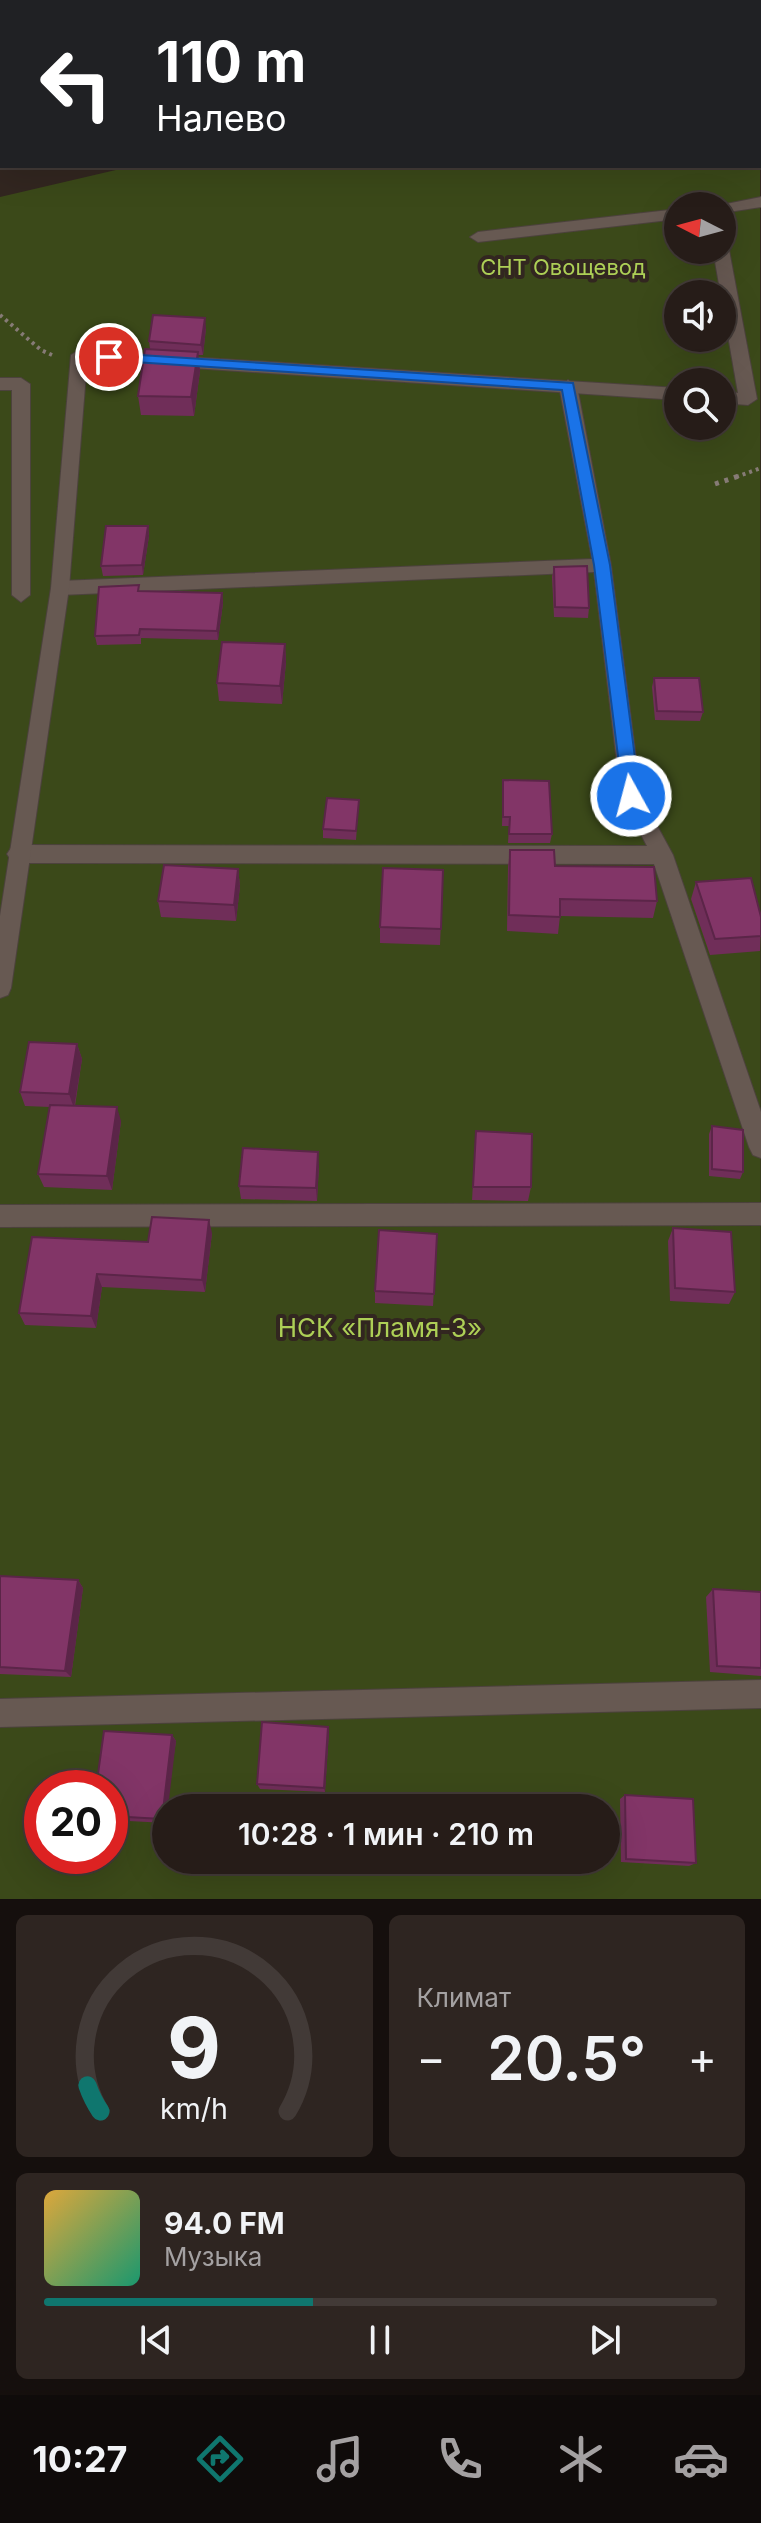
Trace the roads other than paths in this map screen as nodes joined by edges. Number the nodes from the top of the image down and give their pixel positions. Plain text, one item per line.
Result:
1 (761, 202) edge
2 (736, 206) edge
3 (664, 216) edge
4 (478, 237) dead end
5 (724, 264) edge
6 (0, 384) edge
7 (568, 386) junction
8 (664, 393) edge
9 (754, 400) edge
10 (602, 565) junction
11 (60, 588) junction
12 (21, 595) dead end
13 (18, 854) junction
14 (662, 855) junction
15 (0, 988) edge
16 (761, 1147) edge
17 (761, 1214) edge
18 (0, 1216) edge
19 (761, 1694) edge
20 (0, 1713) edge

1 - 2 street
3 - 4 street
5 - 9 street
6 - 12 street
7 - 8 street
7 - 10 street
7 - 11 street
10 - 11 street
10 - 14 street
11 - 13 street
13 - 14 street
13 - 15 street
14 - 16 street
17 - 18 street
19 - 20 street

